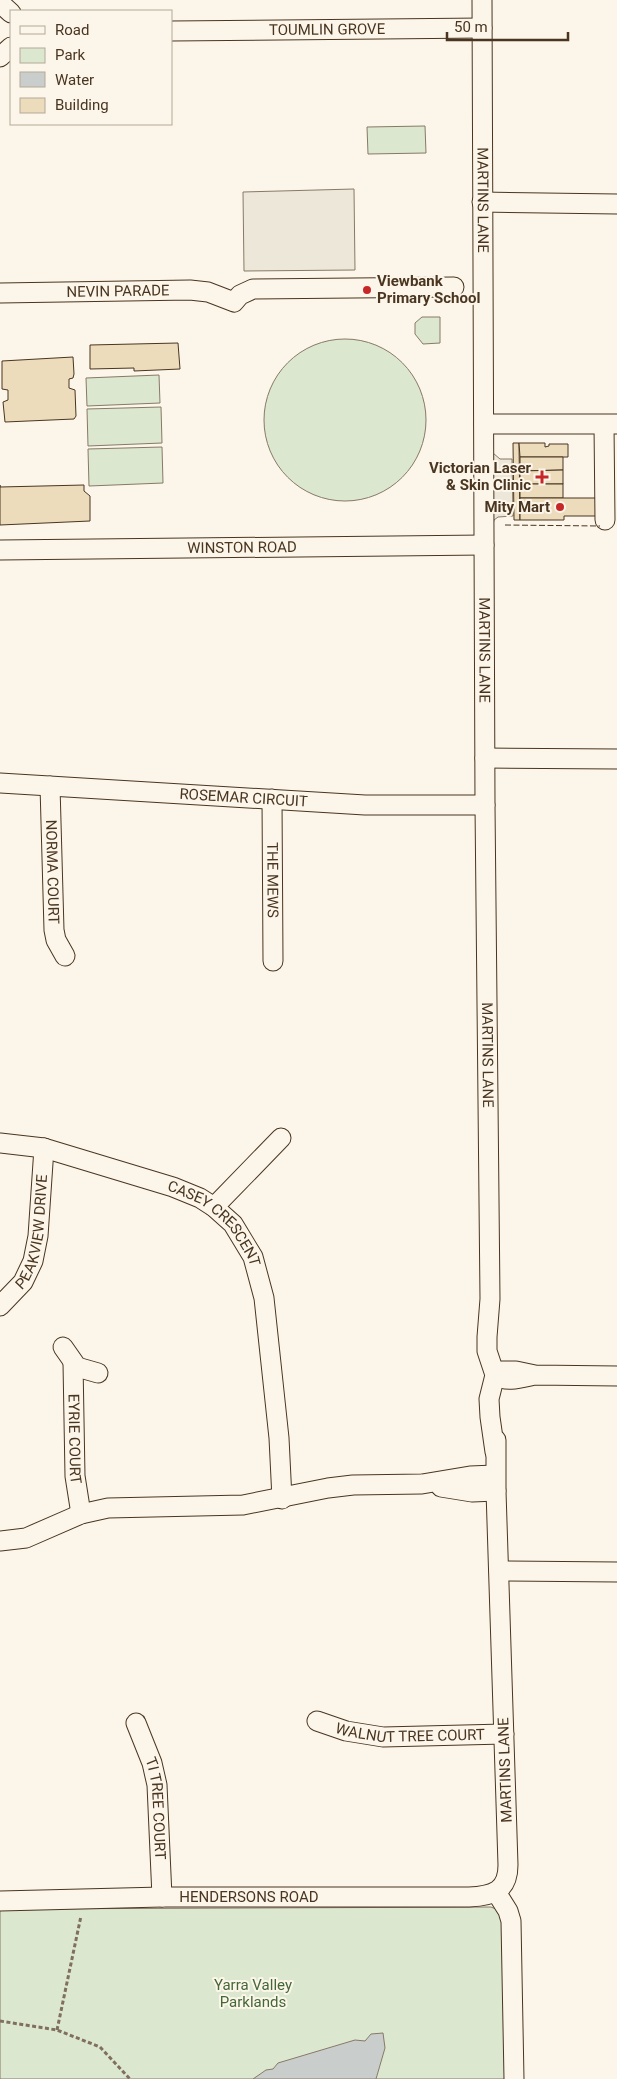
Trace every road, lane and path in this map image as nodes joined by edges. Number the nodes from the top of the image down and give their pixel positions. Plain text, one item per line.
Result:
1 (482, 0) edge
2 (0, 3) edge
3 (10, 12) edge
4 (482, 28) junction
5 (172, 31) edge
6 (10, 47) edge
7 (0, 57) edge
8 (482, 202) junction
9 (617, 204) edge
10 (454, 287) dead end
11 (0, 293) edge
12 (484, 424) junction
13 (610, 424) edge
14 (605, 520) dead end
15 (484, 545) junction
16 (0, 550) edge
17 (485, 758) junction
18 (617, 759) edge
19 (1, 781) edge
20 (50, 786) junction
21 (272, 800) junction
22 (485, 805) junction
23 (65, 956) dead end
24 (273, 961) dead end
25 (281, 1138) dead end
26 (0, 1143) edge
27 (44, 1148) junction
28 (214, 1207) junction
29 (0, 1306) edge
30 (98, 1373) dead end
31 (499, 1376) junction
32 (617, 1376) edge
33 (496, 1483) junction
34 (288, 1497) junction
35 (81, 1514) junction
36 (0, 1541) edge
37 (499, 1571) junction
38 (617, 1572) edge
39 (317, 1721) dead end
40 (136, 1723) dead end
41 (504, 1734) junction
42 (496, 1892) junction
43 (162, 1897) junction
44 (84, 1899) junction
45 (0, 1901) edge
46 (0, 2021) edge
47 (58, 2030) junction
48 (130, 2079) edge
49 (514, 2079) edge

1 - 4 street, MARTINS LANE
2 - 3 street
4 - 5 street, TOUMLIN GROVE
4 - 8 street, MARTINS LANE
6 - 7 street
8 - 9 street
8 - 12 street, MARTINS LANE
10 - 11 street, NEVIN PARADE
12 - 13 street
12 - 15 street, MARTINS LANE
13 - 14 street
15 - 16 street, WINSTON ROAD
15 - 17 street, MARTINS LANE
17 - 18 street
17 - 22 street, MARTINS LANE
19 - 20 street, ROSEMAR CIRCUIT
20 - 21 street, ROSEMAR CIRCUIT
20 - 23 street, NORMA COURT
21 - 22 street, ROSEMAR CIRCUIT
21 - 24 street, THE MEWS
22 - 31 street, MARTINS LANE
25 - 28 street
26 - 27 street, CASEY CRESCENT
27 - 28 street, CASEY CRESCENT
27 - 29 street, PEAKVIEW DRIVE
28 - 34 street, CASEY CRESCENT
30 - 35 street, EYRIE COURT
31 - 32 street
31 - 33 street, MARTINS LANE
33 - 34 street
33 - 37 street, MARTINS LANE
34 - 35 street
35 - 36 street
37 - 38 street
37 - 41 street, MARTINS LANE
39 - 41 street, WALNUT TREE COURT
40 - 43 street, TI TREE COURT
41 - 42 street, MARTINS LANE
42 - 43 street, HENDERSONS ROAD
42 - 49 street
43 - 44 street, HENDERSONS ROAD
44 - 45 street, HENDERSONS ROAD
44 - 47 path
46 - 47 path
47 - 48 path

